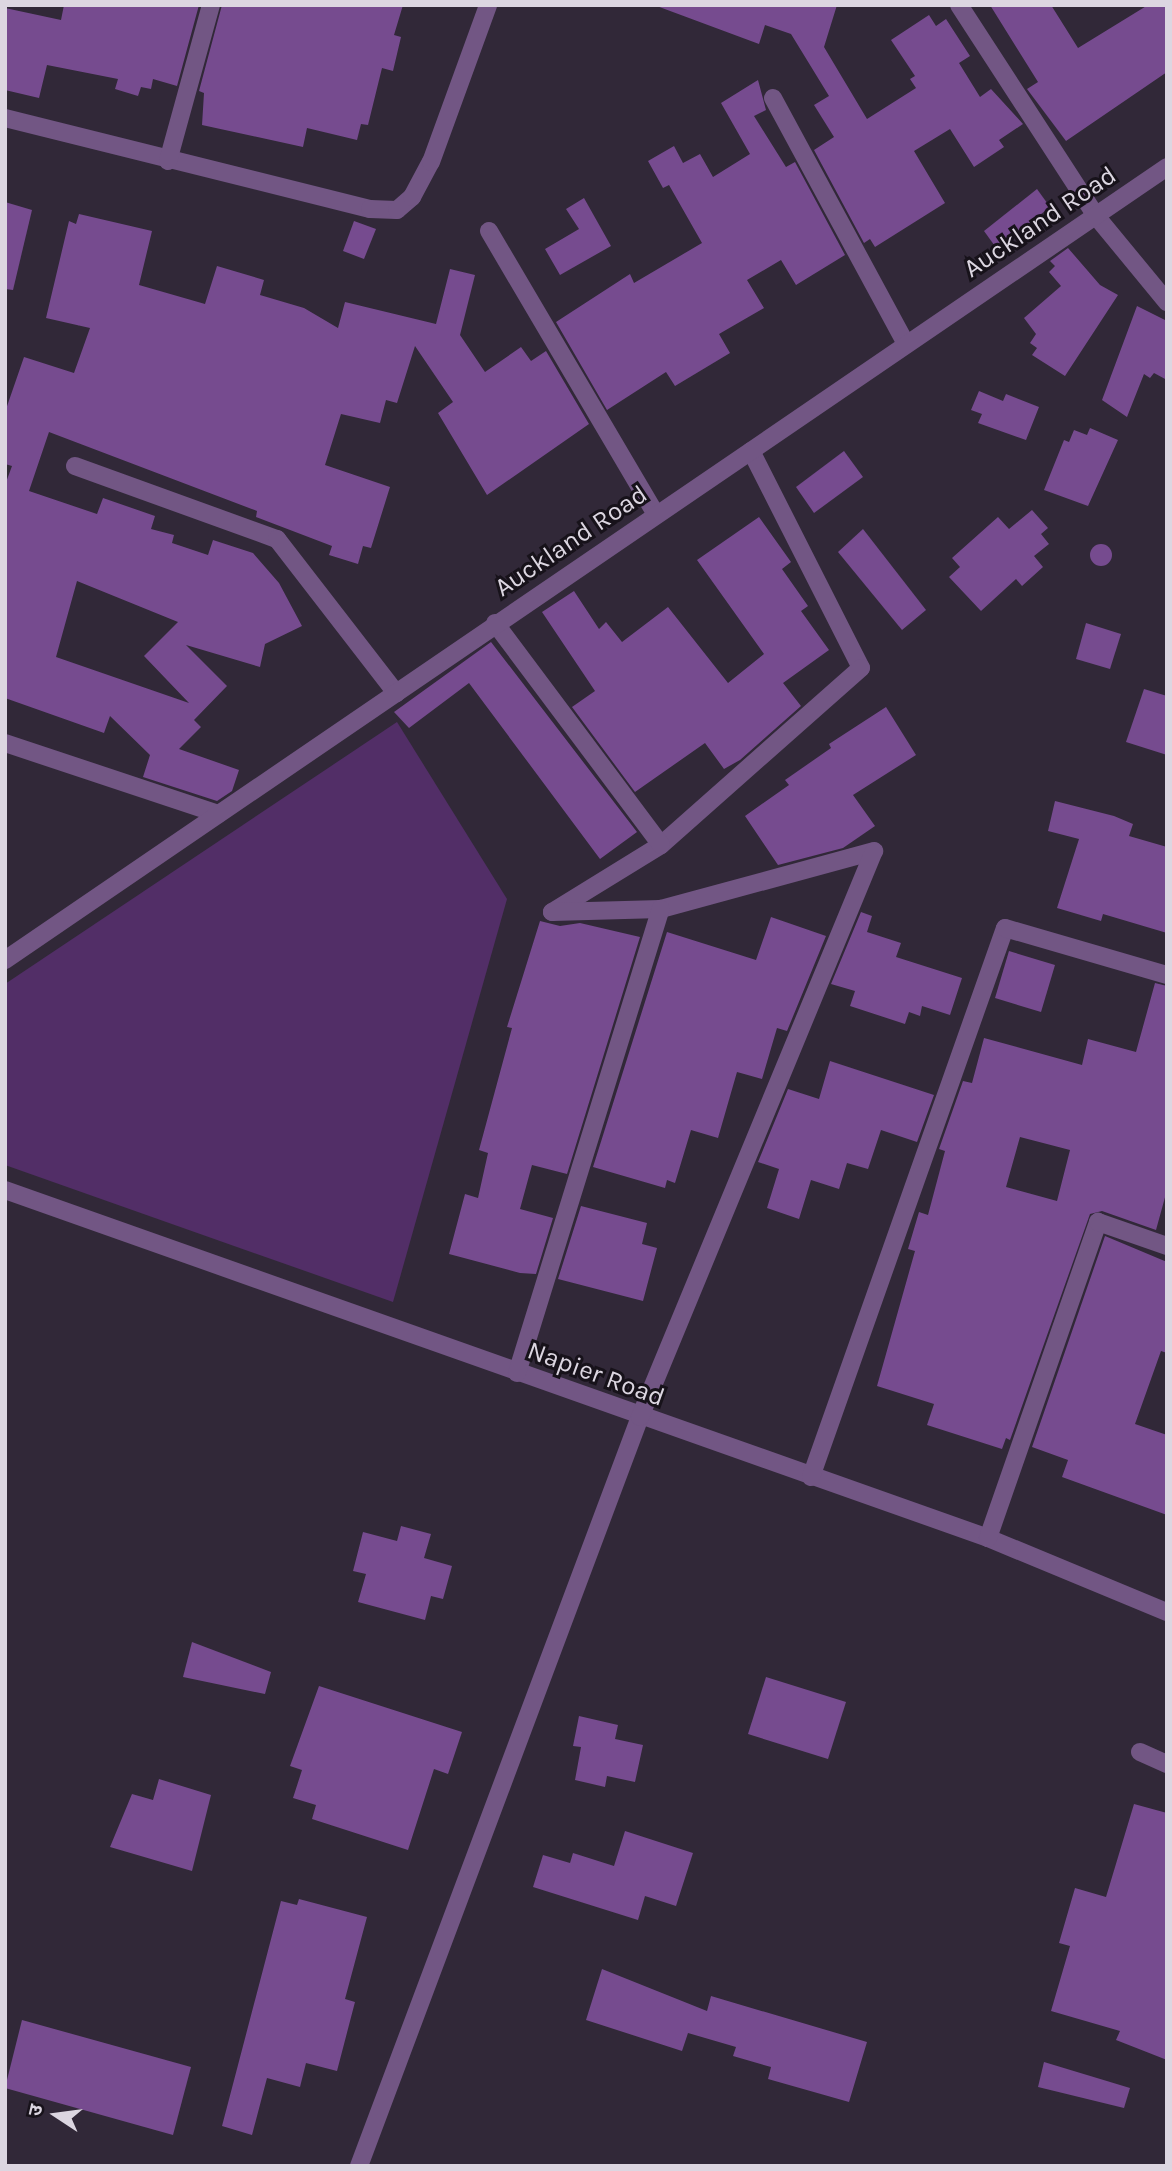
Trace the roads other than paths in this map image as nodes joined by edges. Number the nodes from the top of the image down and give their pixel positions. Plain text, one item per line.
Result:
1 (211, 5) edge
2 (488, 5) edge
3 (959, 5) edge
4 (773, 99) dead end
5 (5, 118) edge
6 (168, 161) junction
7 (1167, 167) edge
8 (1096, 216) junction
9 (489, 230) dead end
10 (1167, 302) edge
11 (906, 344) junction
12 (751, 451) junction
13 (75, 467) dead end
14 (656, 515) junction
15 (495, 623) junction
16 (396, 693) junction
17 (5, 743) edge
18 (219, 814) junction
19 (661, 845) junction
20 (662, 909) junction
21 (5, 960) edge
22 (1167, 975) edge
23 (5, 1190) edge
24 (1167, 1246) edge
25 (517, 1373) junction
26 (640, 1417) junction
27 (811, 1477) junction
28 (988, 1538) junction
29 (1167, 1612) edge
30 (1140, 1752) dead end
31 (1167, 1764) edge
32 (359, 2166) edge

1 - 6 street
2 - 6 street
3 - 8 street
4 - 11 street
5 - 6 street
7 - 8 street, Auckland Road
8 - 10 street
8 - 11 street, Auckland Road
9 - 14 street
11 - 12 street, Auckland Road
12 - 14 street, Auckland Road
12 - 19 street
13 - 16 street
14 - 15 street, Auckland Road
15 - 16 street, Auckland Road
15 - 19 street
16 - 18 street, Auckland Road
17 - 18 street
18 - 21 street, Auckland Road
19 - 20 street
20 - 25 street
20 - 26 street
22 - 27 street
23 - 25 street, Napier Road
24 - 28 street
25 - 26 street, Napier Road
26 - 27 street, Napier Road
26 - 32 street
27 - 28 street, Napier Road
28 - 29 street, Napier Road
30 - 31 street

